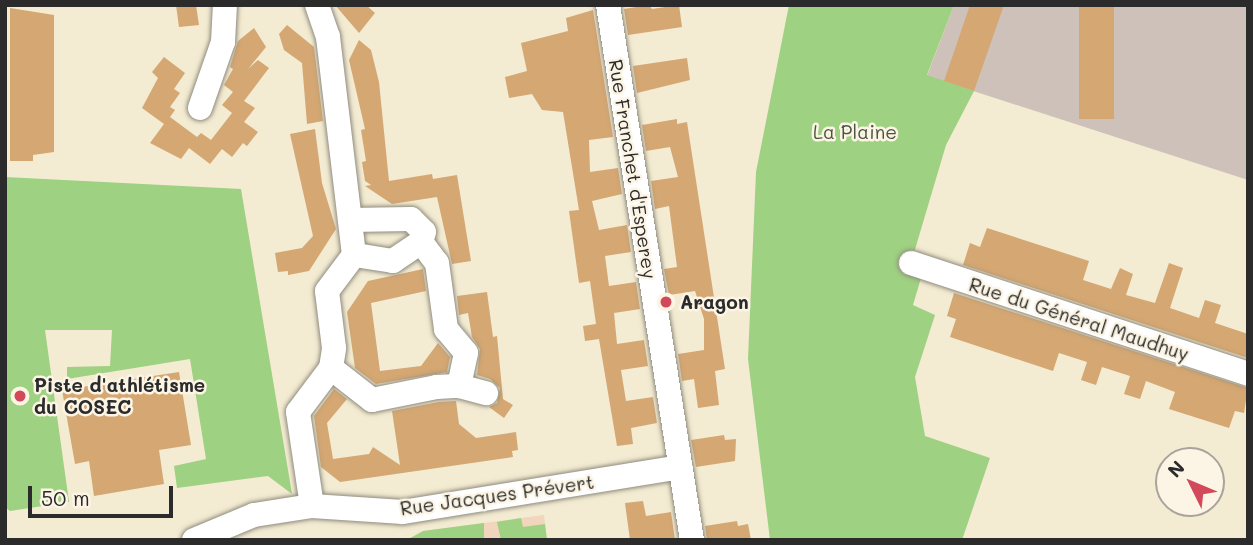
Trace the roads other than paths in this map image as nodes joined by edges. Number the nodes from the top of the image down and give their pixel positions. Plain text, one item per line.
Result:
1 (225, 5) edge
2 (317, 5) edge
3 (608, 5) edge
4 (200, 108) dead end
5 (350, 220) junction
6 (421, 242) junction
7 (354, 255) junction
8 (911, 263) dead end
9 (331, 368) junction
10 (1248, 374) edge
11 (459, 386) junction
12 (486, 393) dead end
13 (680, 467) junction
14 (312, 506) junction
15 (194, 540) edge
16 (692, 540) edge

1 - 4 street
2 - 5 street
3 - 13 street, Rue Franchet d'Esperey
5 - 6 street
5 - 7 street
6 - 7 street
6 - 11 street
7 - 9 street
8 - 10 street, Rue du Général Maudhuy
9 - 11 street
9 - 14 street
11 - 12 street
13 - 14 street, Rue Jacques Prévert
13 - 16 street, Rue Franchet d'Esperey
14 - 15 street, Rue Jacques Prévert

